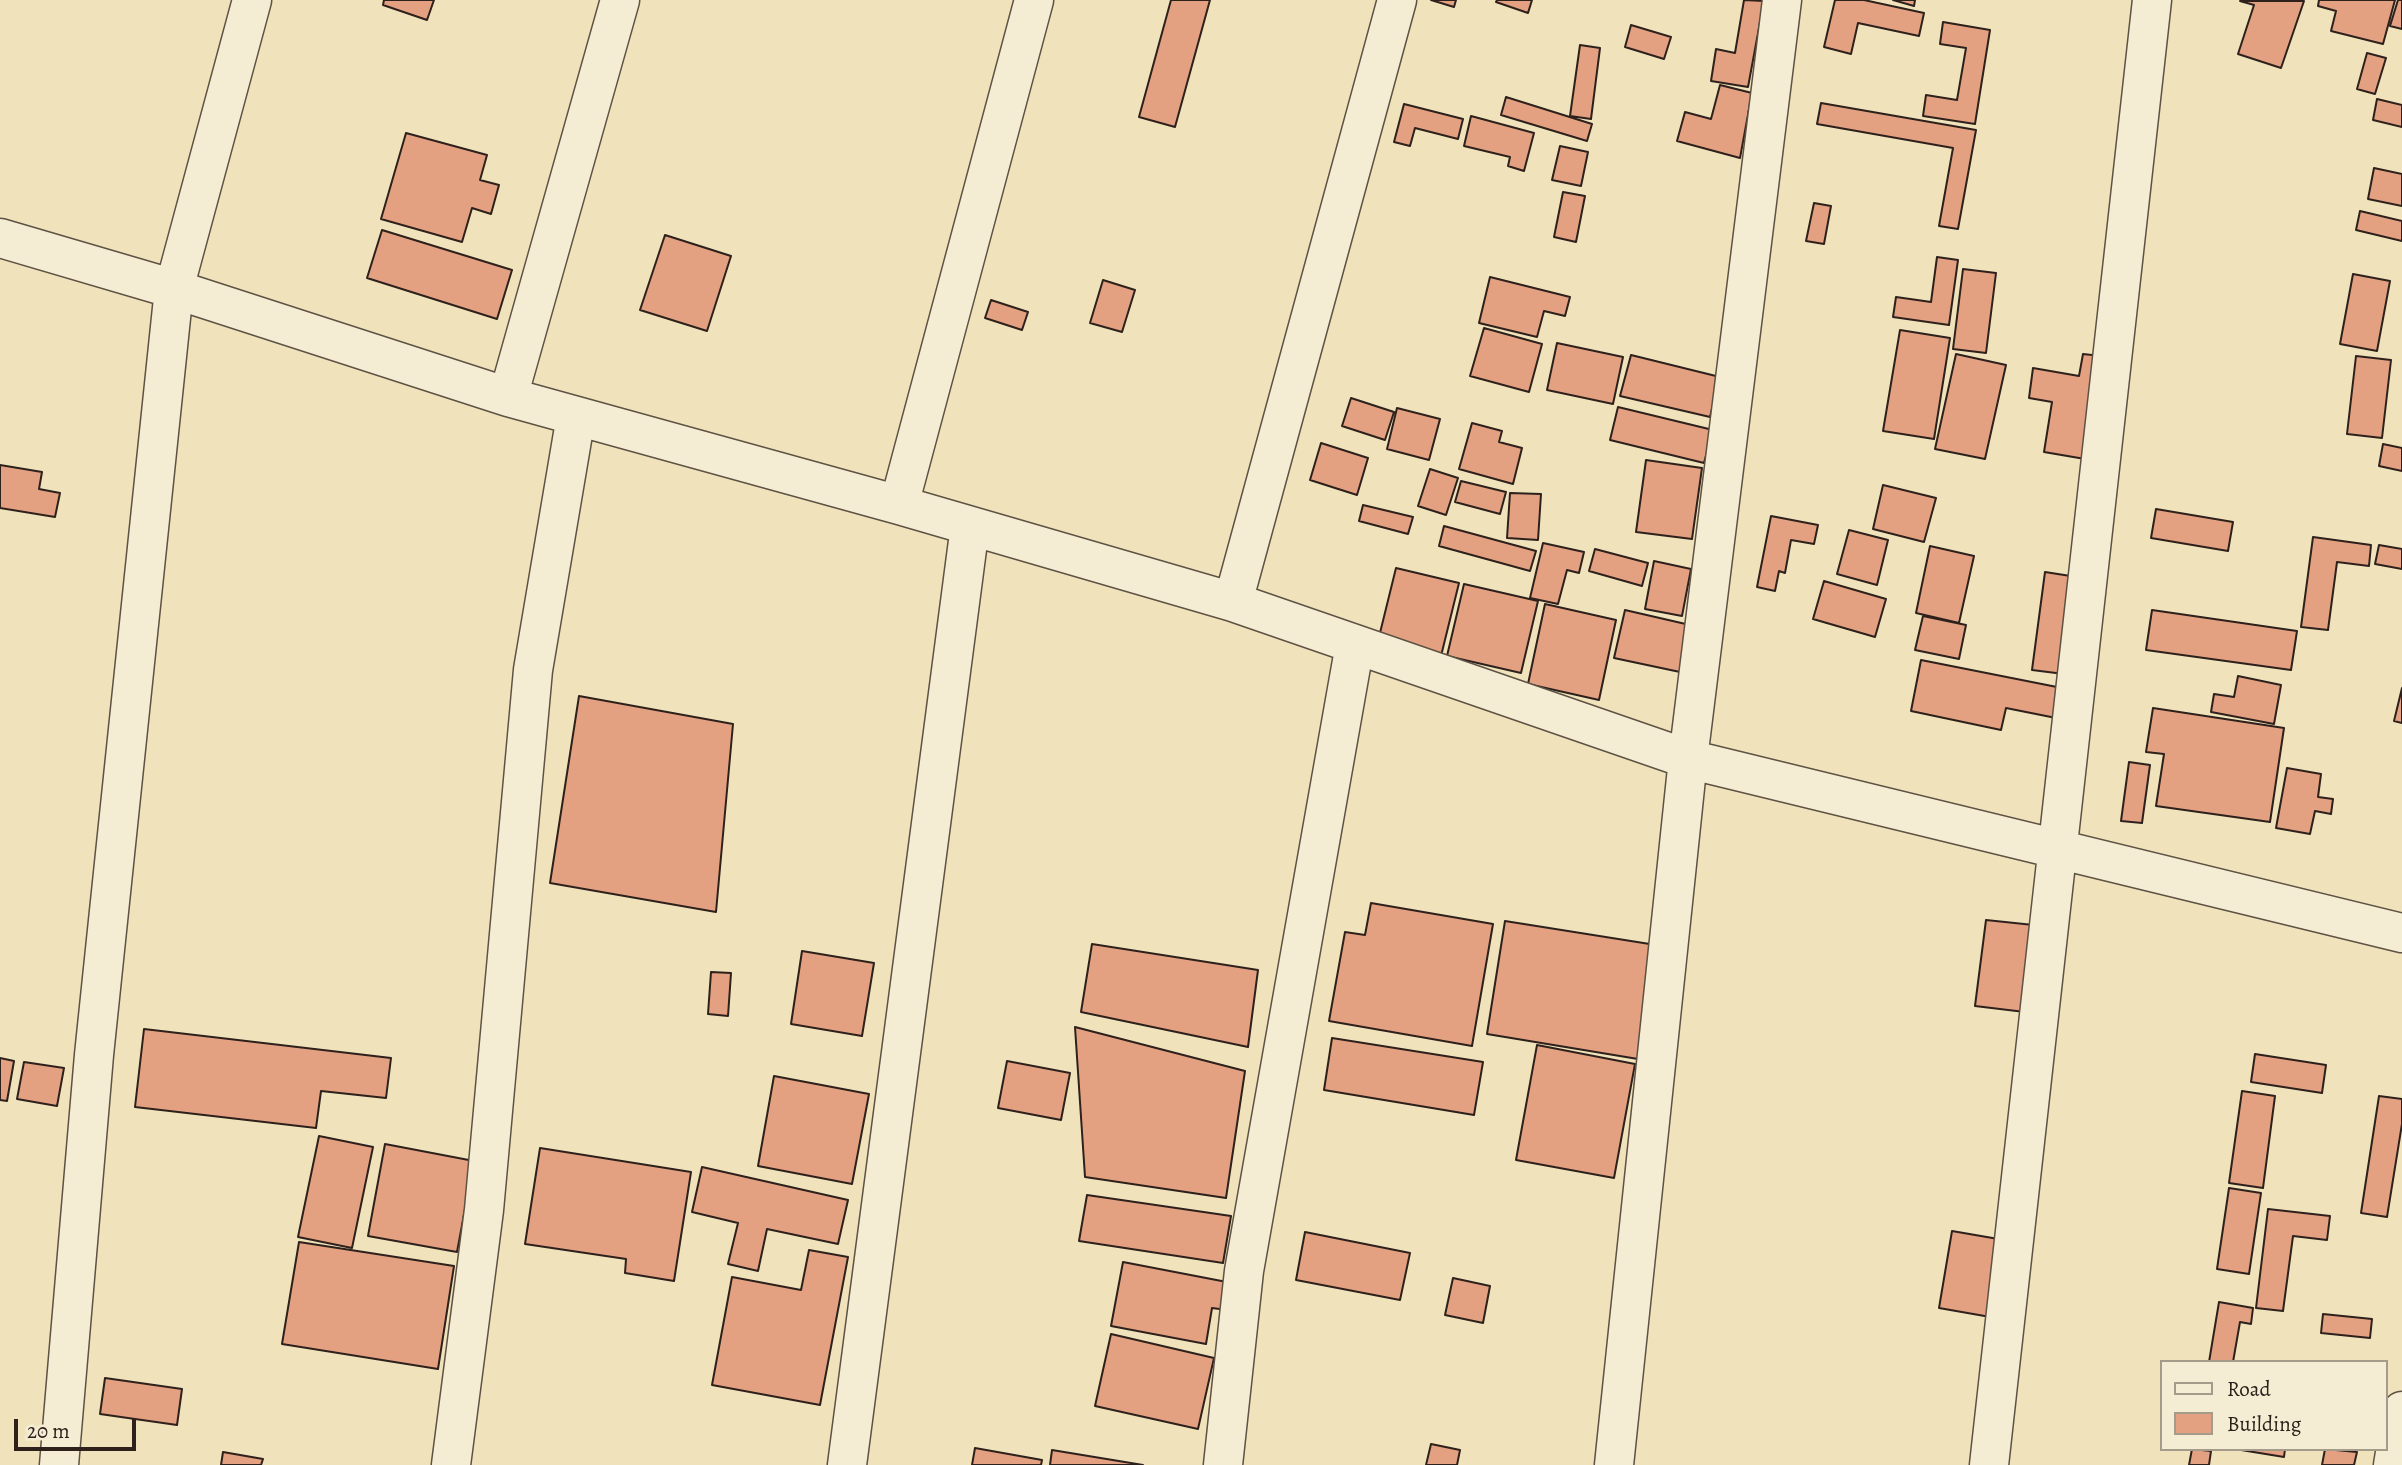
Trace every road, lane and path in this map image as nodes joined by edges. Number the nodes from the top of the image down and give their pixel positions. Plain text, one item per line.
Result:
1 (252, 0) edge
2 (620, 0) edge
3 (1034, 0) edge
4 (1397, 0) edge
5 (1782, 0) edge
6 (2152, 0) edge
7 (0, 238) edge
8 (174, 289) junction
9 (508, 397) junction
10 (576, 416) junction
11 (899, 505) junction
12 (970, 526) junction
13 (1233, 602) junction
14 (1355, 644) junction
15 (1688, 760) junction
16 (2057, 849) junction
17 (2402, 933) edge
18 (2402, 1410) edge
19 (59, 1465) edge
20 (451, 1465) edge
21 (847, 1465) edge
22 (1223, 1465) edge
23 (1614, 1465) edge
24 (1989, 1465) edge
25 (2393, 1465) edge

1 - 8 street
2 - 9 street
3 - 11 street
4 - 13 street
5 - 15 street
6 - 16 street
7 - 8 street
8 - 9 street
8 - 19 street
9 - 10 street
10 - 11 street
10 - 20 street
11 - 12 street
12 - 13 street
12 - 21 street
13 - 14 street
14 - 15 street
14 - 22 street
15 - 16 street
15 - 23 street
16 - 17 street
16 - 24 street
18 - 25 street

